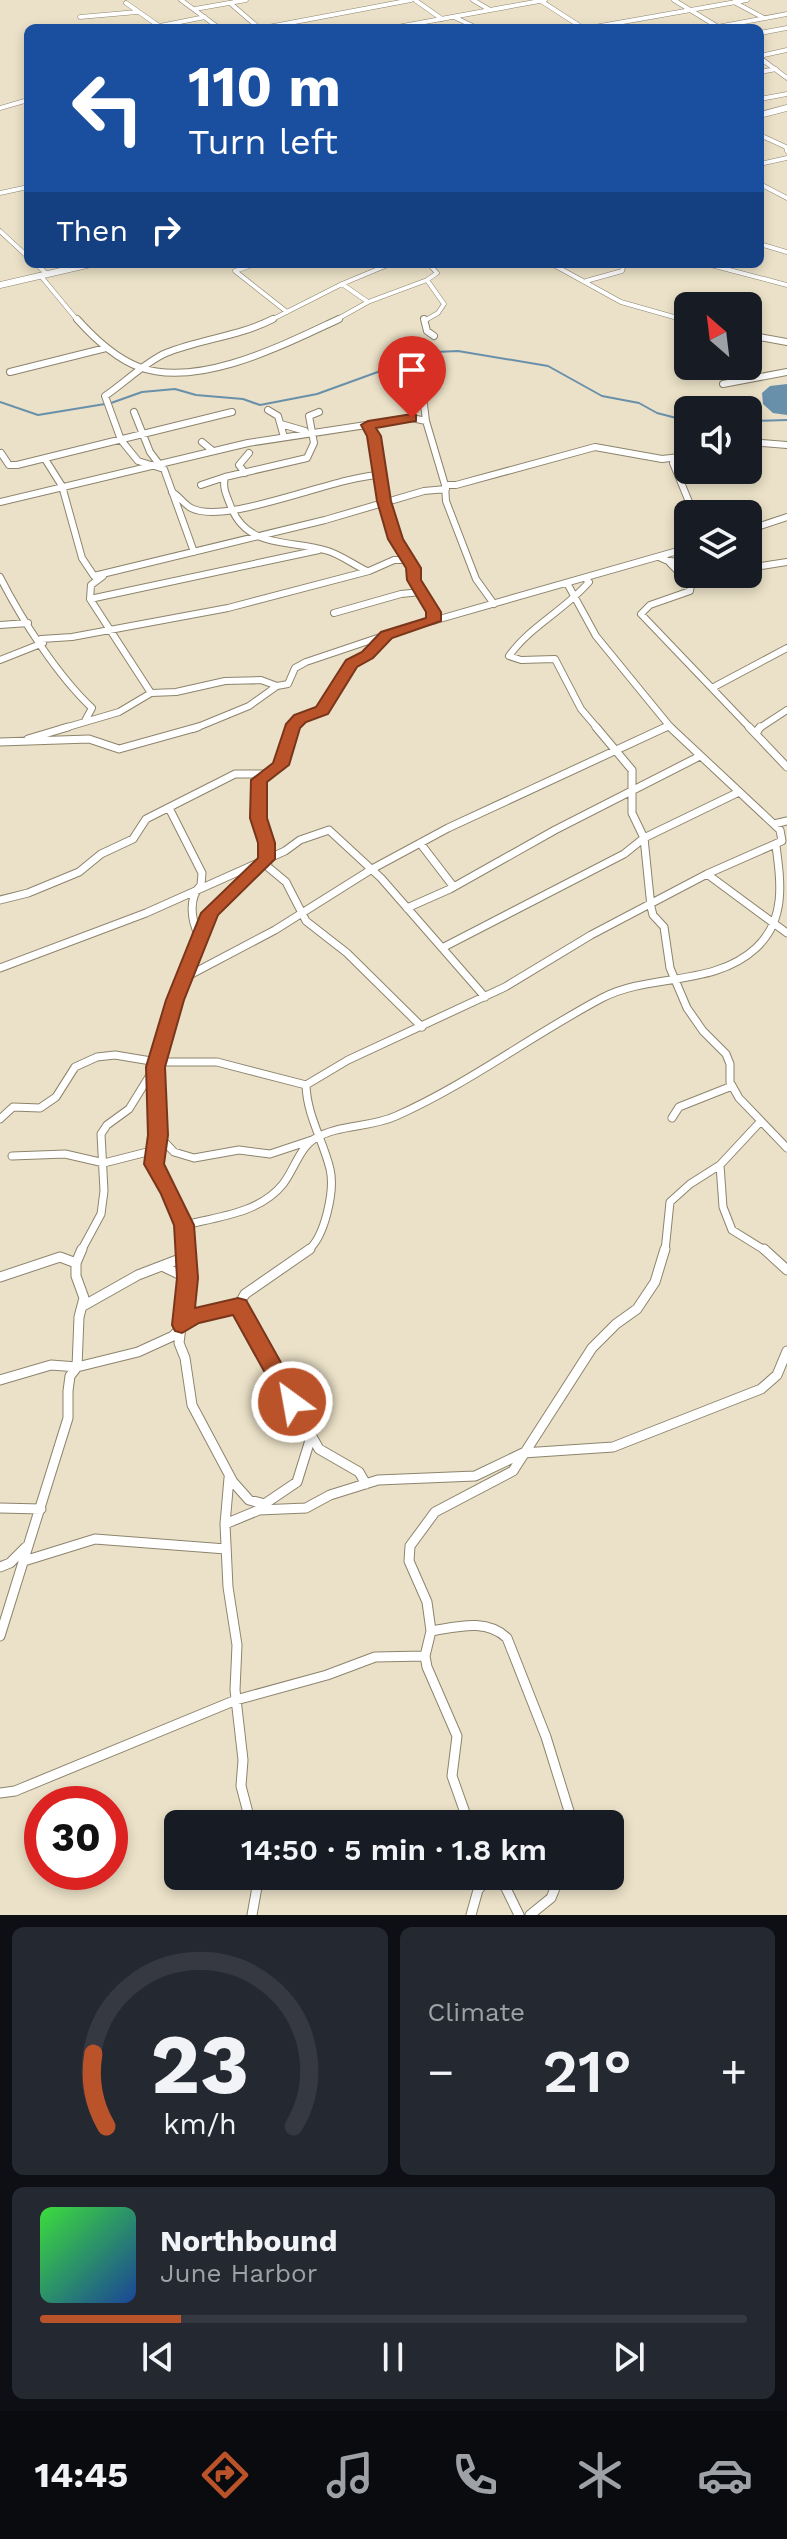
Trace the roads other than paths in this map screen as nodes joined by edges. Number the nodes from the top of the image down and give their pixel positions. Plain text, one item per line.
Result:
1 (181, 0) edge
2 (246, 0) edge
3 (379, 0) edge
4 (413, 0) edge
5 (473, 0) edge
6 (543, 0) edge
7 (674, 0) edge
8 (729, 0) edge
9 (747, 0) edge
10 (239, 1) edge
11 (524, 2) edge
12 (126, 3) dead end
13 (230, 3) junction
14 (395, 3) junction
15 (735, 3) junction
16 (195, 9) junction
17 (490, 10) junction
18 (689, 10) junction
19 (137, 12) junction
20 (787, 14) edge
21 (80, 17) dead end
22 (205, 17) junction
23 (454, 17) junction
24 (764, 18) junction
25 (442, 19) junction
26 (156, 24) edge
27 (169, 24) edge
28 (214, 24) edge
29 (256, 24) edge
30 (282, 24) edge
31 (414, 24) edge
32 (469, 24) edge
33 (577, 24) edge
34 (611, 24) edge
35 (710, 24) edge
36 (735, 24) edge
37 (787, 28) edge
38 (764, 32) edge
39 (787, 50) edge
40 (764, 56) edge
41 (764, 60) edge
42 (776, 69) junction
43 (764, 71) edge
44 (787, 78) edge
45 (787, 94) edge
46 (764, 98) edge
47 (24, 101) edge
48 (0, 108) edge
49 (787, 108) edge
50 (764, 114) edge
51 (764, 137) edge
52 (787, 151) edge
53 (787, 158) edge
54 (764, 163) edge
55 (764, 186) edge
56 (24, 188) edge
57 (0, 193) edge
58 (785, 195) edge
59 (0, 231) edge
60 (3, 236) edge
61 (764, 245) edge
62 (787, 252) edge
63 (24, 254) edge
64 (39, 268) edge
65 (74, 268) edge
66 (237, 268) edge
67 (380, 268) edge
68 (433, 268) edge
69 (560, 268) edge
70 (623, 268) edge
71 (722, 268) edge
72 (44, 275) junction
73 (427, 280) junction
74 (586, 281) junction
75 (342, 284) junction
76 (0, 285) edge
77 (787, 285) edge
78 (368, 302) junction
79 (287, 312) junction
80 (674, 317) edge
81 (434, 336) dead end
82 (762, 338) edge
83 (787, 342) edge
84 (106, 348) junction
85 (418, 356) dead end
86 (140, 368) junction
87 (10, 372) dead end
88 (787, 372) edge
89 (723, 384) dead end
90 (268, 410) dead end
91 (134, 412) dead end
92 (232, 412) dead end
93 (319, 412) dead end
94 (426, 421) junction
95 (281, 424) junction
96 (368, 425) junction
97 (143, 432) junction
98 (314, 433) junction
99 (284, 437) junction
100 (121, 440) junction
101 (202, 442) dead end
102 (762, 443) edge
103 (787, 445) edge
104 (213, 451) junction
105 (1, 453) edge
106 (249, 453) dead end
107 (45, 459) junction
108 (674, 461) edge
109 (157, 464) junction
110 (245, 473) junction
111 (379, 475) junction
112 (225, 477) junction
113 (201, 485) dead end
114 (62, 486) junction
115 (446, 487) junction
116 (172, 492) junction
117 (384, 501) junction
118 (0, 502) edge
119 (233, 508) junction
120 (787, 517) edge
121 (762, 525) edge
122 (261, 537) junction
123 (322, 549) junction
124 (194, 552) junction
125 (674, 552) edge
126 (659, 557) junction
127 (409, 560) junction
128 (668, 561) junction
129 (674, 562) edge
130 (787, 562) edge
131 (762, 566) edge
132 (369, 571) junction
133 (105, 575) junction
134 (0, 577) edge
135 (585, 578) junction
136 (567, 583) junction
137 (421, 592) junction
138 (90, 599) junction
139 (574, 599) junction
140 (494, 604) junction
141 (334, 613) dead end
142 (433, 621) junction
143 (28, 623) junction
144 (0, 625) edge
145 (108, 629) junction
146 (386, 635) junction
147 (42, 641) junction
148 (787, 648) edge
149 (0, 660) edge
150 (277, 686) junction
151 (712, 688) junction
152 (151, 693) junction
153 (787, 710) edge
154 (81, 722) junction
155 (764, 724) junction
156 (748, 725) junction
157 (669, 726) junction
158 (756, 734) junction
159 (0, 742) edge
160 (18, 742) junction
161 (0, 749) edge
162 (614, 751) junction
163 (700, 756) junction
164 (787, 766) edge
165 (265, 774) junction
166 (633, 790) junction
167 (739, 792) junction
168 (169, 808) junction
169 (787, 821) edge
170 (774, 824) junction
171 (644, 838) junction
172 (420, 843) junction
173 (776, 846) junction
174 (264, 861) junction
175 (787, 861) edge
176 (778, 865) junction
177 (372, 869) junction
178 (707, 874) junction
179 (229, 876) junction
180 (453, 886) junction
181 (194, 892) junction
182 (228, 895) junction
183 (0, 900) edge
184 (651, 903) junction
185 (407, 908) junction
186 (302, 914) junction
187 (774, 922) junction
188 (787, 933) edge
189 (199, 936) junction
190 (442, 948) junction
191 (0, 968) edge
192 (182, 979) junction
193 (674, 979) junction
194 (485, 997) junction
195 (422, 1027) junction
196 (156, 1065) junction
197 (306, 1085) junction
198 (732, 1086) junction
199 (2, 1115) edge
200 (672, 1118) dead end
201 (760, 1122) junction
202 (158, 1135) junction
203 (316, 1139) junction
204 (787, 1148) edge
205 (155, 1150) junction
206 (12, 1156) dead end
207 (104, 1163) junction
208 (720, 1165) junction
209 (184, 1225) junction
210 (185, 1257) junction
211 (76, 1263) junction
212 (162, 1266) junction
213 (787, 1270) edge
214 (0, 1277) edge
215 (187, 1278) junction
216 (83, 1306) junction
217 (238, 1306) junction
218 (182, 1325) junction
219 (787, 1351) edge
220 (77, 1367) junction
221 (0, 1380) edge
222 (311, 1437) junction
223 (523, 1453) junction
224 (230, 1476) junction
225 (366, 1484) junction
226 (262, 1507) junction
227 (0, 1508) edge
228 (41, 1509) junction
229 (225, 1524) junction
230 (26, 1547) junction
231 (226, 1549) junction
232 (24, 1561) junction
233 (0, 1567) edge
234 (431, 1631) junction
235 (0, 1636) edge
236 (425, 1656) junction
237 (236, 1700) junction
238 (0, 1793) edge
239 (247, 1810) edge
240 (464, 1810) edge
241 (569, 1810) edge
242 (256, 1890) edge
243 (478, 1890) edge
244 (509, 1890) edge
245 (554, 1890) edge
246 (252, 1915) edge
247 (471, 1915) edge
248 (519, 1915) edge
249 (530, 1915) edge

1 - 16 street
2 - 10 street
3 - 14 street
4 - 14 street
4 - 25 street
5 - 17 street
6 - 11 street
6 - 33 street
7 - 18 street
8 - 15 street
9 - 15 street
10 - 13 street
11 - 17 street
12 - 19 street
13 - 16 street
13 - 29 street
14 - 30 street
15 - 18 street
15 - 24 street
16 - 22 street
17 - 23 street
18 - 34 street
18 - 35 street
19 - 21 street
19 - 26 street
20 - 24 street
22 - 27 street
22 - 28 street
23 - 25 street
23 - 32 street
24 - 36 street
25 - 31 street
37 - 38 street
39 - 40 street
41 - 42 street
42 - 43 street
42 - 44 street
45 - 46 street
47 - 48 street
49 - 50 main road
51 - 52 street
53 - 54 street
55 - 58 street
56 - 57 street
59 - 60 street
60 - 63 street
61 - 62 street
64 - 72 street
65 - 72 main road
66 - 79 street
67 - 75 street
68 - 73 street
69 - 74 street
70 - 74 street
71 - 77 street
72 - 76 main road
72 - 84 street
73 - 78 street
73 - 81 street
74 - 80 street
75 - 78 street
75 - 79 street
78 - 86 street
79 - 86 street
82 - 83 street
84 - 86 street
84 - 87 street
85 - 94 street
86 - 100 street
88 - 89 street
90 - 95 street
91 - 97 street
92 - 97 street
93 - 98 street
94 - 96 street
94 - 115 street
95 - 98 street
95 - 99 street
96 - 98 street
96 - 111 street
97 - 100 street
97 - 109 street
98 - 99 street
98 - 110 street
99 - 104 street
100 - 107 street
100 - 109 street
101 - 104 street
102 - 103 street
104 - 109 street
105 - 107 street
106 - 110 street
107 - 114 street
108 - 115 street
109 - 114 street
109 - 116 street
110 - 112 street
111 - 117 street
111 - 119 street
112 - 113 street
112 - 119 street
114 - 118 street
114 - 133 street
115 - 117 street
115 - 140 street
116 - 119 street
116 - 124 street
117 - 122 street
117 - 127 street
119 - 122 street
120 - 121 street
122 - 123 street
122 - 124 street
123 - 132 street
123 - 138 street
124 - 133 street
125 - 126 street
126 - 128 street
126 - 135 street
127 - 132 street
127 - 137 street
128 - 129 street
128 - 151 street
130 - 131 street
132 - 145 street
133 - 138 street
134 - 143 street
135 - 136 street
135 - 139 street
136 - 139 street
136 - 140 street
137 - 141 street
137 - 142 street
138 - 145 street
139 - 157 street
139 - 162 street
140 - 142 street
142 - 146 street
143 - 144 street
143 - 147 street
145 - 147 street
145 - 152 street
146 - 150 street
146 - 165 street
147 - 149 street
147 - 154 street
148 - 151 street
150 - 152 street
150 - 160 street
151 - 156 street
152 - 154 street
153 - 155 street
154 - 160 street
155 - 156 street
155 - 158 street
156 - 158 street
157 - 162 street
157 - 163 street
158 - 164 street
159 - 160 street
160 - 161 street
162 - 166 street
162 - 172 street
163 - 166 street
163 - 167 street
165 - 168 street
165 - 174 street
166 - 171 street
166 - 180 street
167 - 170 street
167 - 171 street
168 - 181 street
168 - 183 street
169 - 170 street
170 - 173 street
171 - 184 street
171 - 190 street
172 - 177 street
172 - 180 street
173 - 176 street
173 - 178 street
174 - 177 street
174 - 179 street
174 - 182 street
174 - 186 street
175 - 176 street
176 - 187 street
177 - 185 street
177 - 186 street
178 - 184 street
178 - 187 street
179 - 181 street
179 - 182 street
180 - 185 street
181 - 189 street
181 - 191 street
182 - 189 street
184 - 193 street
184 - 194 street
185 - 190 street
186 - 192 street
186 - 195 street
187 - 188 street
187 - 193 street
189 - 192 street
190 - 194 street
192 - 196 street
193 - 198 street
193 - 203 street
194 - 195 street
195 - 197 street
196 - 197 street
196 - 199 street
196 - 202 street
196 - 207 street
197 - 203 street
198 - 200 street
198 - 201 street
201 - 204 street
201 - 208 street
202 - 203 street
202 - 205 street
203 - 209 street
203 - 217 street
205 - 207 street
205 - 209 street
206 - 207 street
207 - 211 street
208 - 213 street
208 - 223 street
209 - 210 street
210 - 212 street
210 - 215 street
211 - 214 street
211 - 216 street
212 - 215 street
212 - 216 street
215 - 218 street
216 - 220 street
217 - 218 street
217 - 222 street
218 - 220 street
218 - 224 street
219 - 223 street
220 - 221 street
220 - 228 street
222 - 225 street
222 - 226 street
223 - 225 street
223 - 234 street
224 - 226 street
224 - 229 street
225 - 226 street
226 - 229 street
227 - 228 street
228 - 230 street
229 - 231 street
230 - 232 street
230 - 233 street
231 - 232 street
231 - 237 street
232 - 235 street
234 - 236 street
234 - 241 street
236 - 237 street
236 - 240 street
237 - 238 street
237 - 239 street
242 - 246 street
243 - 247 street
244 - 248 street
245 - 249 street

